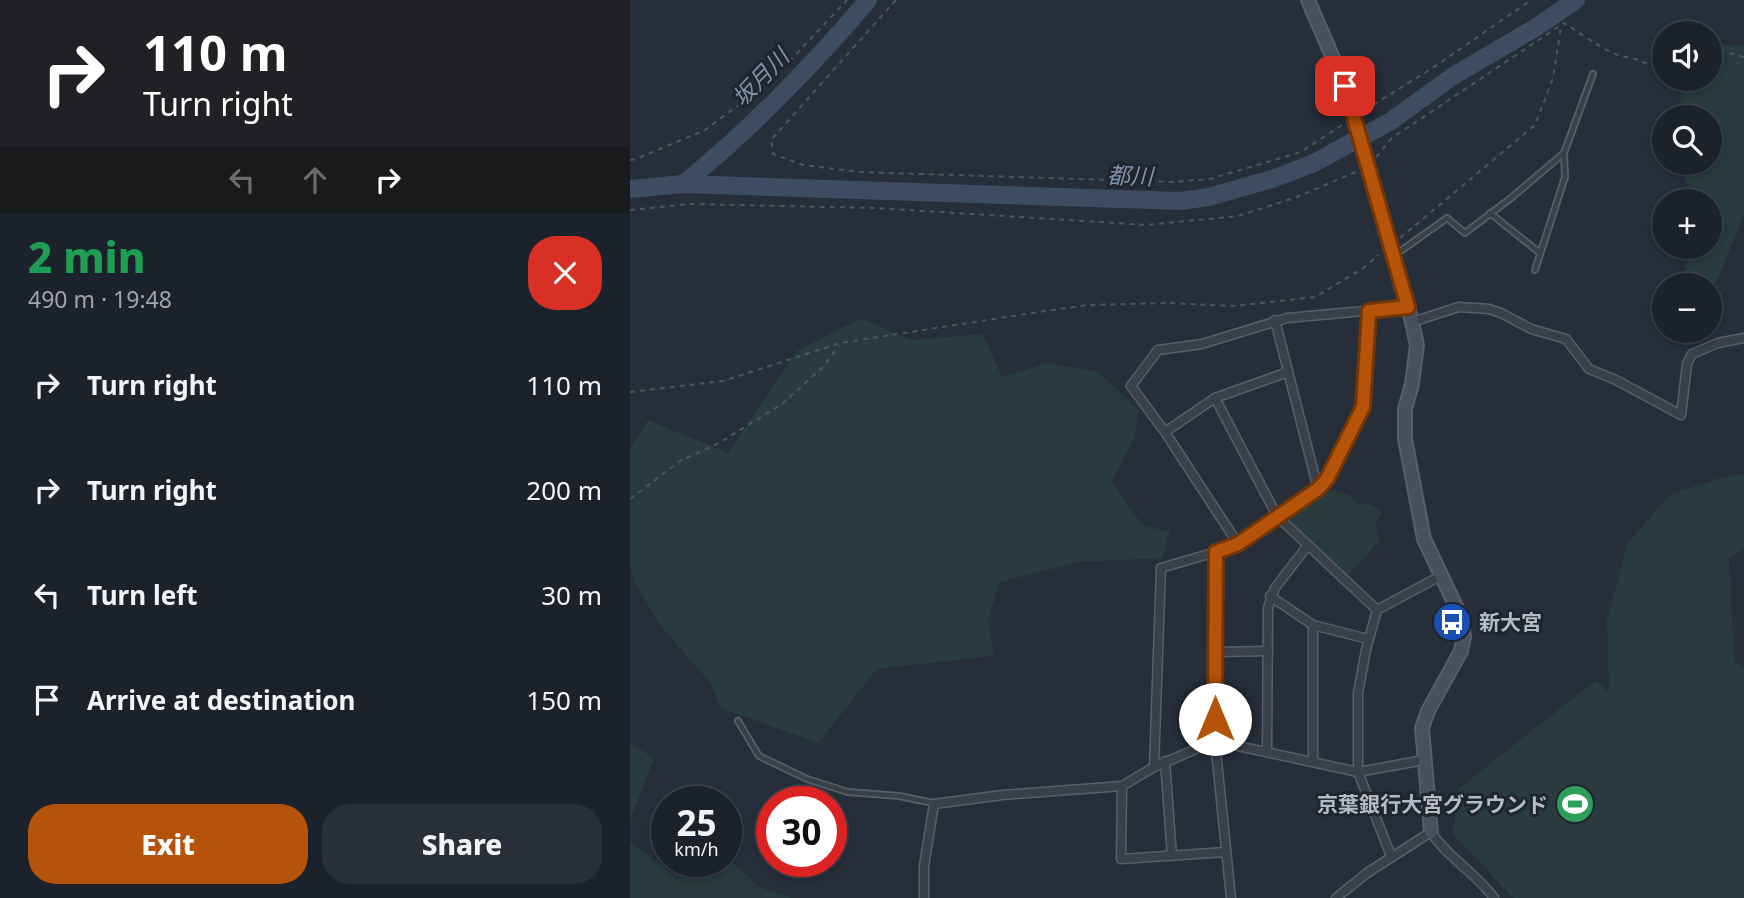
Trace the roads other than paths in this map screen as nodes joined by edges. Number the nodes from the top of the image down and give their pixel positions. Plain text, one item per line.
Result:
1 (1308, 0) edge
2 (1593, 74) dead end
3 (1564, 153) junction
4 (1490, 213) junction
5 (1393, 251) junction
6 (1540, 253) junction
7 (1535, 270) dead end
8 (1408, 307) junction
9 (1369, 311) junction
10 (1275, 320) junction
11 (1412, 322) junction
12 (1744, 338) edge
13 (1288, 372) junction
14 (1215, 398) junction
15 (1165, 432) junction
16 (1318, 489) junction
17 (1278, 516) junction
18 (1238, 544) junction
19 (1308, 545) junction
20 (1216, 552) junction
21 (1442, 575) junction
22 (1270, 596) junction
23 (1377, 610) junction
24 (1313, 625) junction
25 (1368, 639) junction
26 (1268, 651) junction
27 (1216, 652) junction
28 (738, 721) dead end
29 (1215, 741) junction
30 (1267, 752) junction
31 (1424, 760) junction
32 (1165, 761) junction
33 (1313, 762) junction
34 (1154, 767) junction
35 (1358, 772) junction
36 (1122, 786) junction
37 (934, 804) junction
38 (1431, 832) junction
39 (1226, 852) junction
40 (1172, 856) junction
41 (1391, 856) junction
42 (924, 898) edge
43 (1231, 898) edge
44 (1336, 898) edge
45 (1494, 898) edge

1 - 5 street
2 - 3 lane
3 - 4 lane
3 - 6 lane
4 - 5 lane
4 - 6 lane
5 - 8 street
6 - 7 lane
8 - 9 street
8 - 11 street
9 - 10 street
9 - 16 street
10 - 13 street
10 - 15 street
11 - 12 street
11 - 21 street
13 - 14 street
13 - 16 street
14 - 15 street
14 - 17 street
15 - 18 street
16 - 17 street
17 - 18 street
17 - 19 street
18 - 20 street
19 - 22 street
19 - 23 street
20 - 27 street
20 - 34 street
21 - 23 street
21 - 31 street
22 - 24 street
22 - 26 street
23 - 25 street
24 - 25 street
24 - 33 street
25 - 35 street
26 - 27 street
26 - 30 street
27 - 29 street
28 - 37 lane
29 - 30 street
29 - 32 street
29 - 39 street
30 - 33 street
31 - 35 street
31 - 38 street
32 - 34 street
32 - 40 street
33 - 35 street
34 - 36 street
35 - 41 street
36 - 37 street
36 - 40 street
37 - 42 street
38 - 41 street
38 - 45 street
39 - 40 street
39 - 43 street
41 - 44 street

